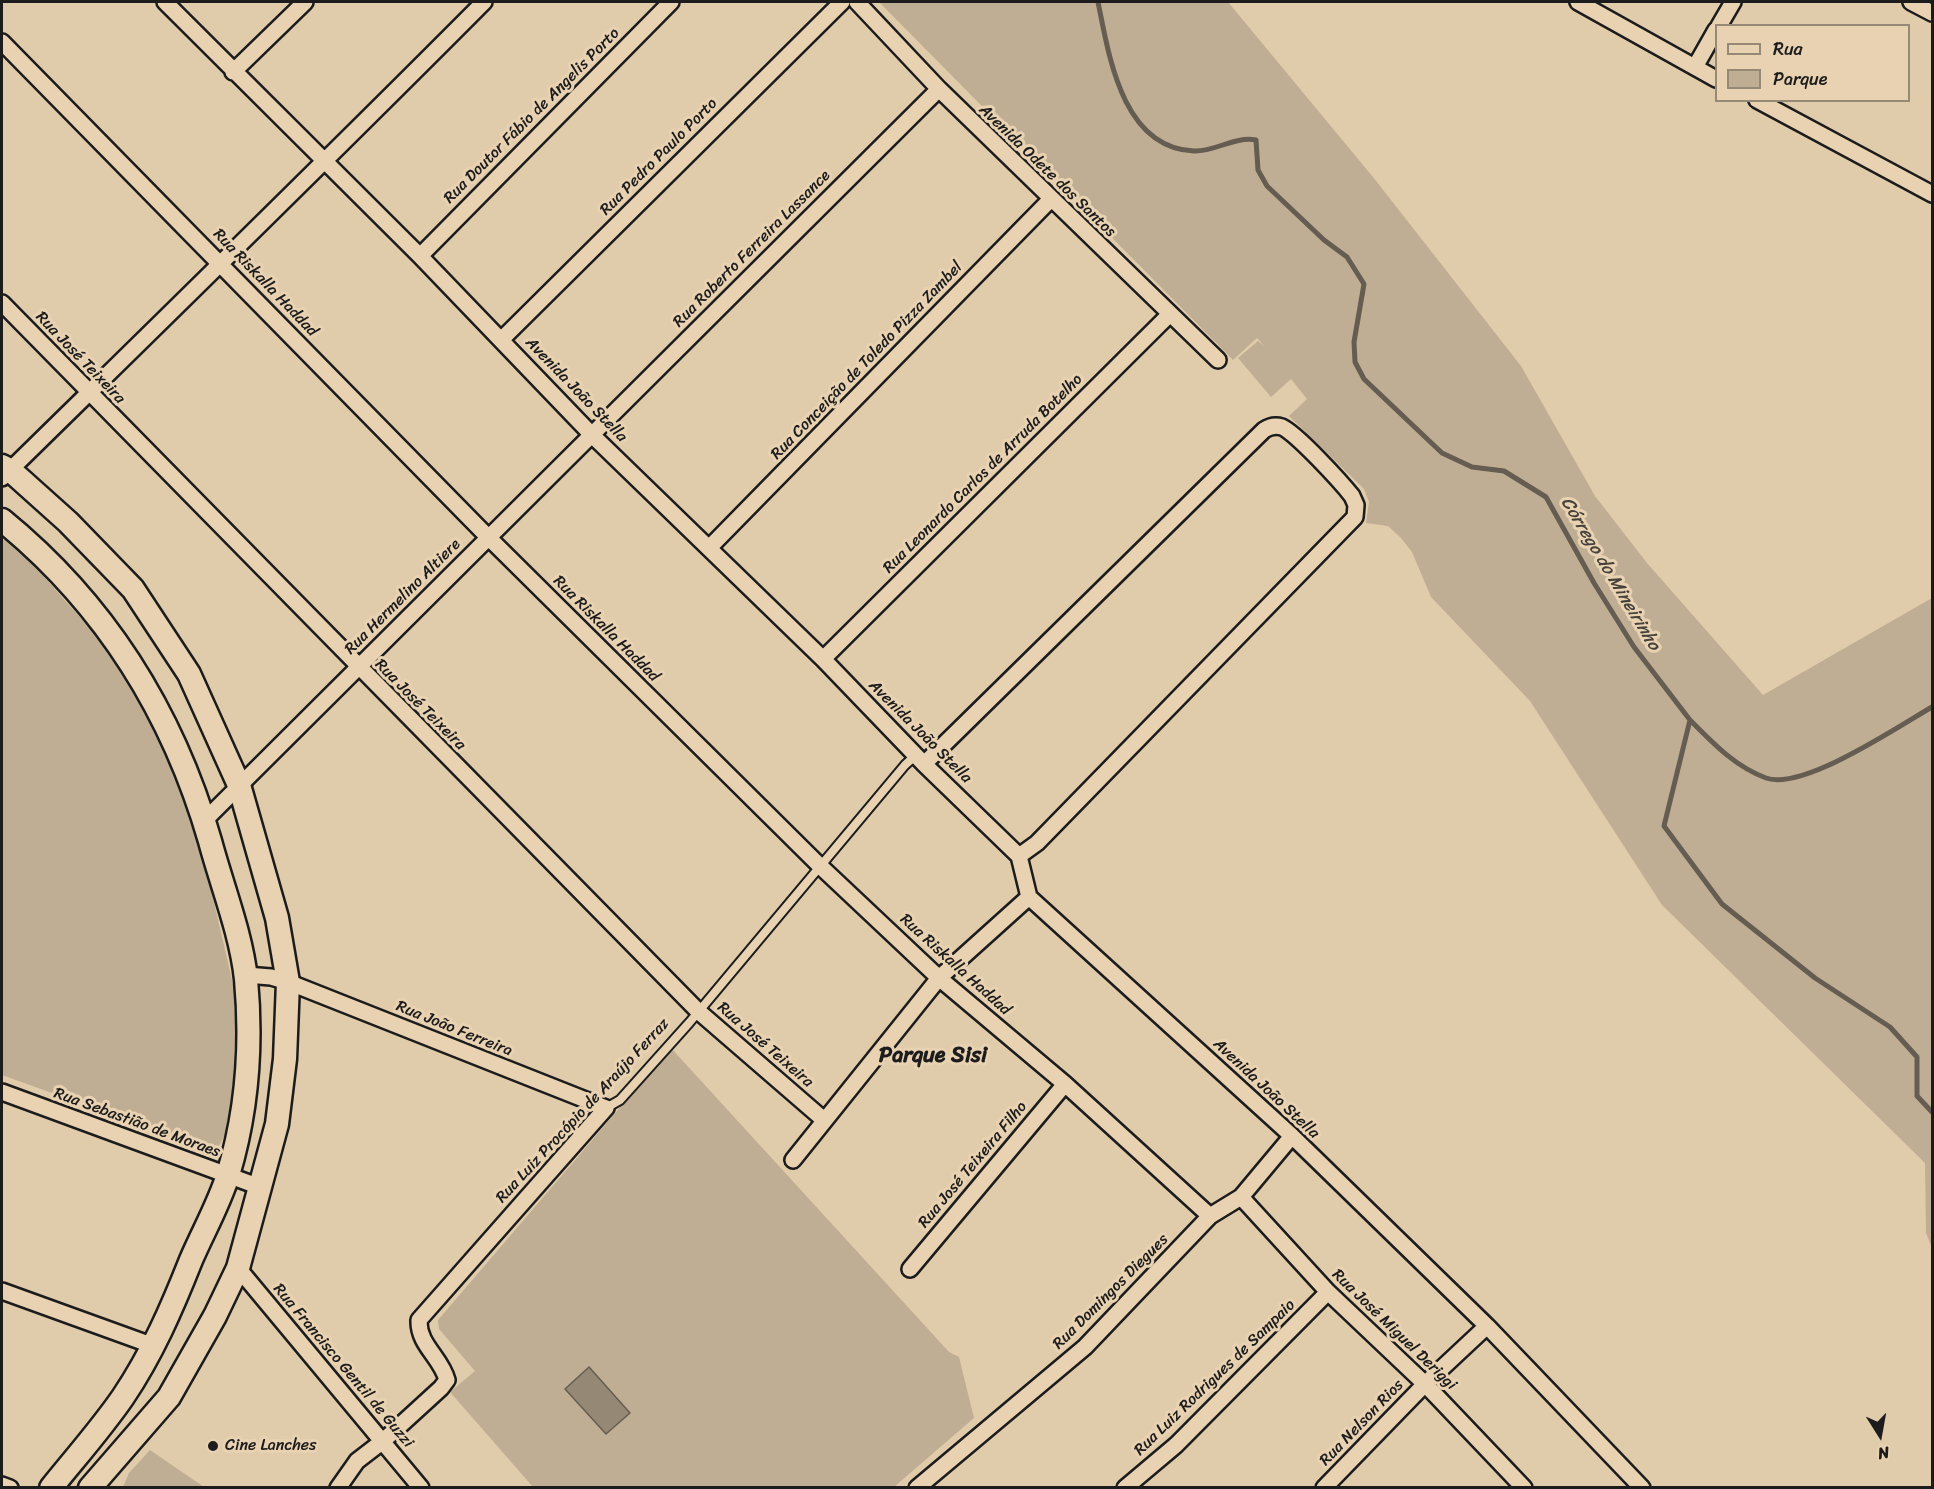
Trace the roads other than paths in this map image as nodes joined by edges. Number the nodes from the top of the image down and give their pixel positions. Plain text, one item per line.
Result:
1 (165, 2) edge
2 (305, 2) edge
3 (484, 2) edge
4 (670, 2) edge
5 (842, 2) edge
6 (857, 2) edge
7 (1578, 2) edge
8 (1733, 2) edge
9 (1911, 2) edge
10 (1932, 13) edge
11 (1720, 24) edge
12 (1715, 32) edge
13 (2, 42) edge
14 (1695, 67) junction
15 (233, 72) junction
16 (1715, 78) edge
17 (939, 89) junction
18 (1761, 102) edge
19 (324, 163) junction
20 (1932, 194) edge
21 (1051, 199) junction
22 (420, 256) junction
23 (219, 262) junction
24 (2, 303) edge
25 (1169, 315) junction
26 (502, 339) junction
27 (1218, 360) dead end
28 (87, 392) junction
29 (592, 435) junction
30 (4, 471) edge
31 (2, 520) edge
32 (488, 537) junction
33 (709, 548) junction
34 (823, 659) junction
35 (358, 668) junction
36 (920, 760) junction
37 (238, 785) junction
38 (204, 821) junction
39 (1019, 856) junction
40 (819, 865) junction
41 (1029, 897) junction
42 (246, 975) junction
43 (939, 978) junction
44 (288, 982) junction
45 (698, 1011) junction
46 (1065, 1084) junction
47 (2, 1092) edge
48 (606, 1108) junction
49 (824, 1120) junction
50 (1293, 1136) junction
51 (793, 1160) dead end
52 (228, 1175) junction
53 (260, 1187) junction
54 (1241, 1197) junction
55 (1210, 1216) junction
56 (238, 1268) junction
57 (910, 1269) dead end
58 (2, 1291) edge
59 (1328, 1292) junction
60 (1486, 1326) junction
61 (154, 1346) junction
62 (1425, 1384) junction
63 (383, 1441) junction
64 (2, 1485) edge
65 (1518, 1485) edge
66 (10, 1488) edge
67 (51, 1488) edge
68 (90, 1488) edge
69 (338, 1488) edge
70 (421, 1488) edge
71 (917, 1488) edge
72 (1125, 1488) edge
73 (1324, 1488) edge
74 (1642, 1488) edge

1 - 15 street, Avenida João Stella
2 - 15 street
3 - 19 street
4 - 22 street, Rua Doutor Fábio de Angelis Porto
5 - 26 street, Rua Pedro Paulo Porto
6 - 17 street, Avenida Odete dos Santos
7 - 14 street
8 - 11 street
9 - 10 street
12 - 14 street
13 - 23 street, Rua Riskalla Haddad
14 - 16 street
15 - 19 street, Avenida João Stella
17 - 21 street, Avenida Odete dos Santos
17 - 29 street, Rua Roberto Ferreira Lassance
18 - 20 street
19 - 22 street, Avenida João Stella
19 - 23 street
21 - 25 street, Avenida Odete dos Santos
21 - 33 street, Rua Conceição de Toledo Pizza Zambel
22 - 26 street, Avenida João Stella
23 - 28 street
23 - 32 street, Rua Riskalla Haddad
24 - 28 street, Rua José Teixeira
25 - 27 street, Avenida Odete dos Santos
25 - 34 street, Rua Leonardo Carlos de Arruda Botelho
26 - 29 street, Avenida João Stella
28 - 30 street
28 - 35 street, Rua José Teixeira
29 - 32 street, Rua Hermelino Altiere
29 - 33 street, Avenida João Stella
30 - 37 main road
31 - 38 main road
32 - 35 street, Rua Hermelino Altiere
32 - 40 street, Rua Riskalla Haddad
33 - 34 street, Avenida João Stella
34 - 36 street, Avenida João Stella
35 - 37 street, Rua Hermelino Altiere
35 - 45 street, Rua José Teixeira
36 - 39 street, Avenida João Stella
36 - 39 street
36 - 40 lane, Rua Luiz Procópio de Araújo Ferraz
37 - 38 street, Rua Hermelino Altiere
37 - 44 main road
38 - 42 main road
39 - 41 street
40 - 43 street, Rua Riskalla Haddad
40 - 45 lane, Rua Luiz Procópio de Araújo Ferraz
41 - 43 street
41 - 50 street, Avenida João Stella
42 - 44 street, Rua João Ferreira
42 - 52 main road
43 - 46 street, Rua Riskalla Haddad
43 - 49 street
44 - 48 street, Rua João Ferreira
44 - 53 main road
45 - 48 lane, Rua Luiz Procópio de Araújo Ferraz
45 - 49 street, Rua José Teixeira
46 - 55 street, Rua Riskalla Haddad
46 - 57 street, Rua José Teixeira Filho
47 - 52 street, Rua Sebastião de Moraes
48 - 63 street, Rua Luiz Procópio de Araújo Ferraz
49 - 51 street
50 - 54 street, Rua Domingos Diegues
50 - 60 street, Avenida João Stella
52 - 53 street, Rua Sebastião de Moraes
52 - 61 main road
53 - 56 main road
54 - 55 street, Rua Domingos Diegues
54 - 59 street, Rua José Miguel Deriggi
55 - 71 street, Rua Domingos Diegues
56 - 63 street, Rua Francisco Gentil de Guzzi
56 - 68 main road
58 - 61 street
59 - 62 street, Rua José Miguel Deriggi
59 - 72 street, Rua Luiz Rodrigues de Sampaio
60 - 62 street, Rua Nelson Rios
60 - 74 street, Avenida João Stella
61 - 67 main road
62 - 65 street, Rua José Miguel Deriggi
62 - 73 street, Rua Nelson Rios
63 - 69 street, Rua Luiz Procópio de Araújo Ferraz
63 - 70 street, Rua Francisco Gentil de Guzzi
64 - 66 street

